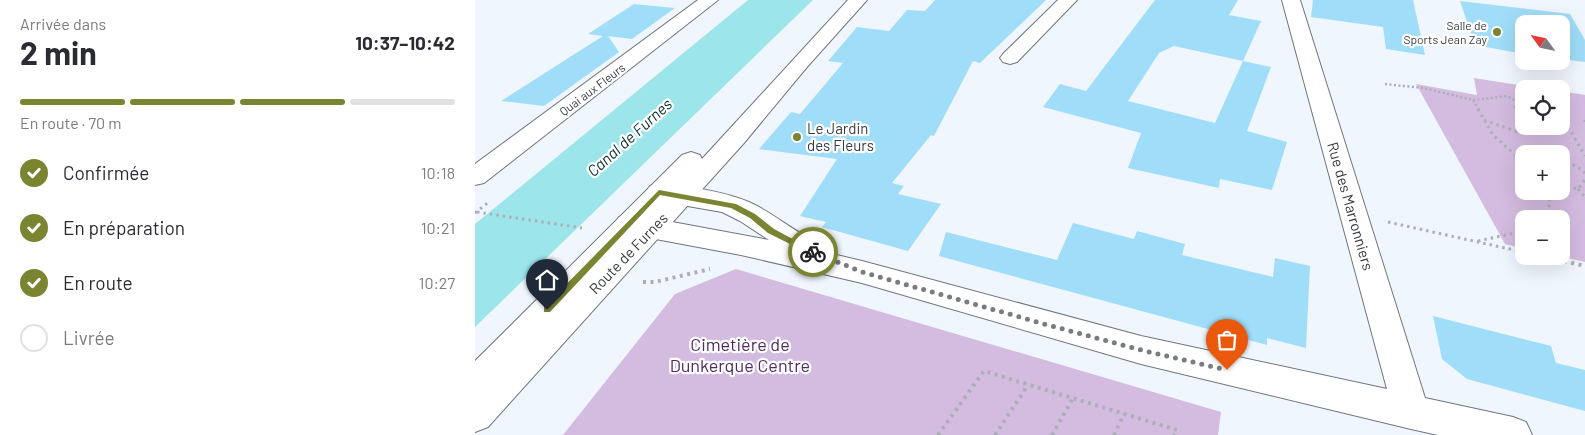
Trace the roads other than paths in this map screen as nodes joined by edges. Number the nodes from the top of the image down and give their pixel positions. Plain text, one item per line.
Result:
1 (709, 0) edge
2 (844, 0) edge
3 (858, 0) edge
4 (1068, 0) edge
5 (1291, 0) edge
6 (1010, 58) dead end
7 (475, 177) edge
8 (670, 194) junction
9 (640, 227) junction
10 (862, 272) junction
11 (475, 385) edge
12 (1411, 412) junction
13 (475, 415) edge
14 (1513, 435) edge

1 - 7 street, Quai aux Fleurs
2 - 8 street, Route de Furnes
3 - 8 street, Route de Furnes
4 - 6 street
5 - 12 street, Rue des Marronniers
8 - 9 street, Route de Furnes
8 - 10 street
9 - 10 street
9 - 11 street, Route de Furnes
9 - 13 street, Route de Furnes
10 - 12 street
12 - 14 street

